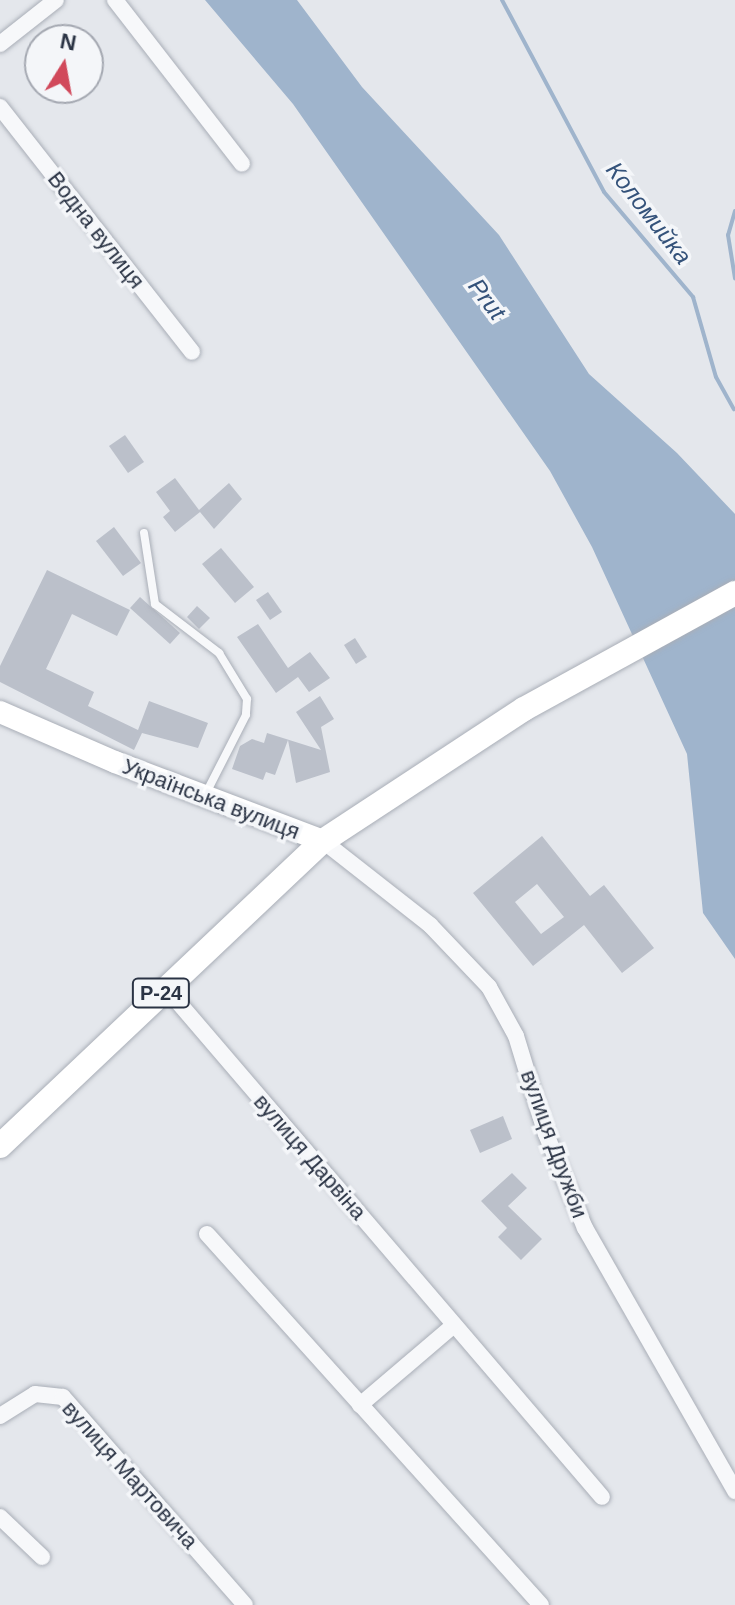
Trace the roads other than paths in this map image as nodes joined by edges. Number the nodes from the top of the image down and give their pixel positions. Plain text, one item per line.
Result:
1 (56, 0) edge
2 (115, 0) edge
3 (0, 44) edge
4 (0, 107) edge
5 (242, 164) dead end
6 (192, 352) dead end
7 (144, 533) dead end
8 (735, 593) edge
9 (0, 712) edge
10 (204, 796) junction
11 (323, 841) junction
12 (166, 988) junction
13 (0, 1146) edge
14 (207, 1234) dead end
15 (454, 1325) junction
16 (360, 1405) junction
17 (0, 1416) edge
18 (735, 1491) edge
19 (602, 1497) dead end
20 (0, 1517) edge
21 (42, 1557) dead end
22 (245, 1605) edge
23 (541, 1605) edge

1 - 3 street
2 - 5 street
4 - 6 street, Водна вулиця
7 - 10 lane
8 - 11 main road, Р-24
9 - 10 street, Українська вулиця
10 - 11 street, Українська вулиця
11 - 12 main road, Українська вулиця / Р-24
11 - 18 street, вулиця Дружби
12 - 13 main road, Українська вулиця / Р-24
12 - 15 street, вулиця Дарвіна
14 - 16 street
15 - 16 street
15 - 19 street, вулиця Дарвіна
16 - 23 street
17 - 22 street, вулиця Мартовича
20 - 21 street

